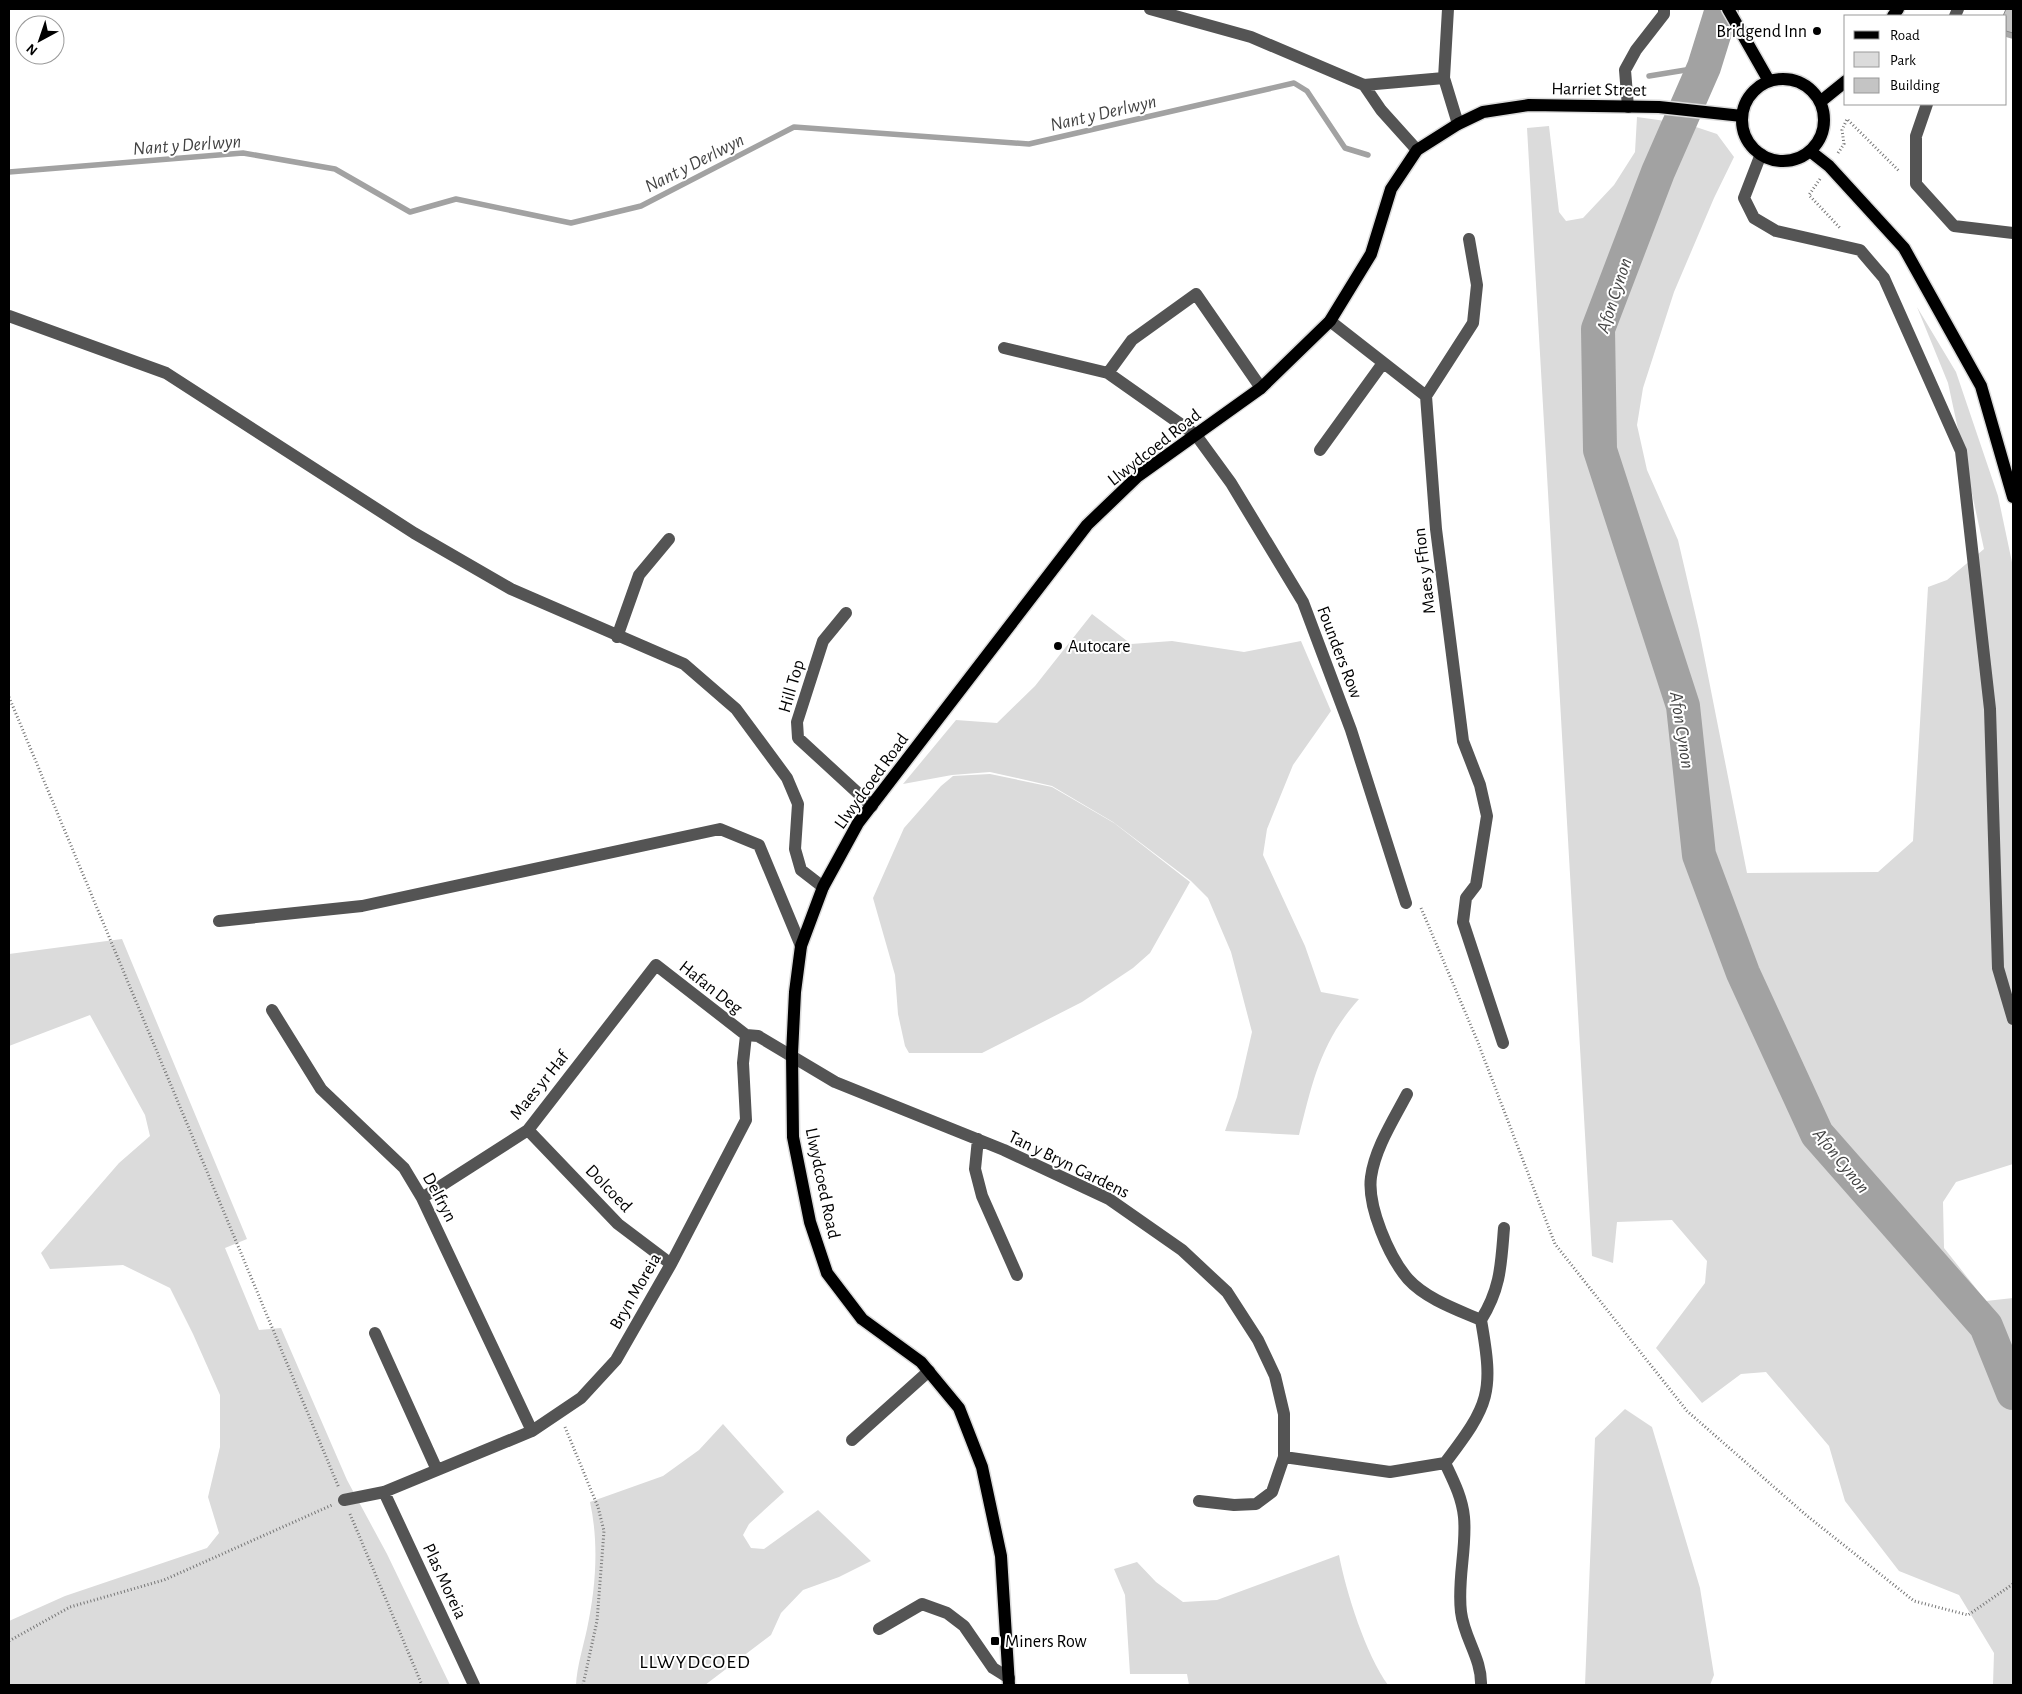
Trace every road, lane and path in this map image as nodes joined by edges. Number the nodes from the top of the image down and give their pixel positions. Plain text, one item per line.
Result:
1 (1150, 9) edge
2 (1189, 9) edge
3 (1448, 9) edge
4 (1664, 9) edge
5 (1728, 9) edge
6 (1207, 24) junction
7 (1444, 78) junction
8 (1769, 81) junction
9 (1844, 83) edge
10 (1364, 85) junction
11 (1820, 102) junction
12 (1927, 105) edge
13 (1628, 107) junction
14 (1742, 116) junction
15 (1458, 124) junction
16 (1417, 150) junction
17 (1810, 151) junction
18 (1761, 154) junction
19 (2013, 233) edge
20 (1469, 239) dead end
21 (9, 316) edge
22 (1330, 321) junction
23 (1004, 348) dead end
24 (1383, 363) junction
25 (1108, 373) junction
26 (1261, 388) junction
27 (1426, 396) junction
28 (1196, 434) junction
29 (1320, 450) dead end
30 (2013, 497) edge
31 (669, 539) dead end
32 (846, 613) dead end
33 (617, 637) junction
34 (9, 697) edge
35 (872, 806) junction
36 (823, 887) junction
37 (1406, 903) joint
38 (219, 922) dead end
39 (801, 946) junction
40 (656, 965) joint
41 (272, 1010) dead end
42 (2013, 1019) edge
43 (746, 1035) junction
44 (1503, 1043) dead end
45 (792, 1054) junction
46 (1407, 1094) dead end
47 (528, 1130) junction
48 (978, 1140) junction
49 (422, 1198) junction
50 (1504, 1228) dead end
51 (671, 1264) junction
52 (1017, 1276) dead end
53 (1481, 1320) junction
54 (375, 1333) dead end
55 (928, 1371) junction
56 (559, 1413) junction
57 (532, 1431) junction
58 (852, 1440) dead end
59 (1284, 1457) junction
60 (1445, 1463) junction
61 (437, 1470) junction
62 (384, 1492) junction
63 (344, 1500) junction
64 (1199, 1501) dead end
65 (2013, 1584) edge
66 (879, 1629) dead end
67 (9, 1641) edge
68 (1481, 1679) edge
69 (1009, 1682) edge
70 (422, 1685) edge
71 (474, 1685) edge
72 (583, 1685) edge

1 - 6 street
2 - 6 street
3 - 7 street
4 - 13 street
5 - 8 main road
6 - 10 street
7 - 10 street
7 - 15 street
8 - 11 main road
8 - 14 main road
9 - 11 main road
10 - 16 street
11 - 17 main road
12 - 19 street
13 - 14 main road, Harriet Street
13 - 15 main road, Harriet Street
14 - 18 main road
15 - 16 main road, Llwydcoed Road
16 - 22 main road, Llwydcoed Road
17 - 18 main road
17 - 30 main road
18 - 42 street
20 - 27 street
21 - 33 street
22 - 24 street
22 - 26 main road, Llwydcoed Road
23 - 25 street
24 - 27 street
24 - 29 street
25 - 26 street
25 - 28 street, Founders Row
26 - 28 main road, Llwydcoed Road
27 - 44 street, Maes y Ffion
28 - 35 main road, Llwydcoed Road
28 - 37 street, Founders Row
31 - 33 street
32 - 35 street, Hill Top
33 - 36 street
34 - 63 path
35 - 36 main road, Llwydcoed Road
36 - 39 main road, Llwydcoed Road
37 - 65 path
38 - 39 street
39 - 45 main road, Llwydcoed Road
40 - 43 street, Hafan Deg
40 - 47 street, Maes yr Haf
41 - 49 street, Delfryn
43 - 45 street
43 - 51 street, Bryn Moreia
45 - 48 street, Tan y Bryn Gardens
45 - 55 main road, Llwydcoed Road
46 - 53 street
47 - 49 street, Maes yr Haf
47 - 51 street, Dolcoed
48 - 52 street
48 - 59 street, Tan y Bryn Gardens
49 - 57 street, Delfryn
50 - 53 street
51 - 56 street, Bryn Moreia
53 - 60 street
54 - 61 street
55 - 58 street
55 - 69 main road, Llwydcoed Road
56 - 57 street, Bryn Moreia
56 - 72 path
57 - 61 street, Bryn Moreia
59 - 60 street
59 - 64 street, Tan y Bryn Gardens
60 - 68 street
61 - 62 street, Bryn Moreia
62 - 63 street, Bryn Moreia
62 - 71 street, Plas Moreia
63 - 67 path
63 - 70 path
66 - 69 street

